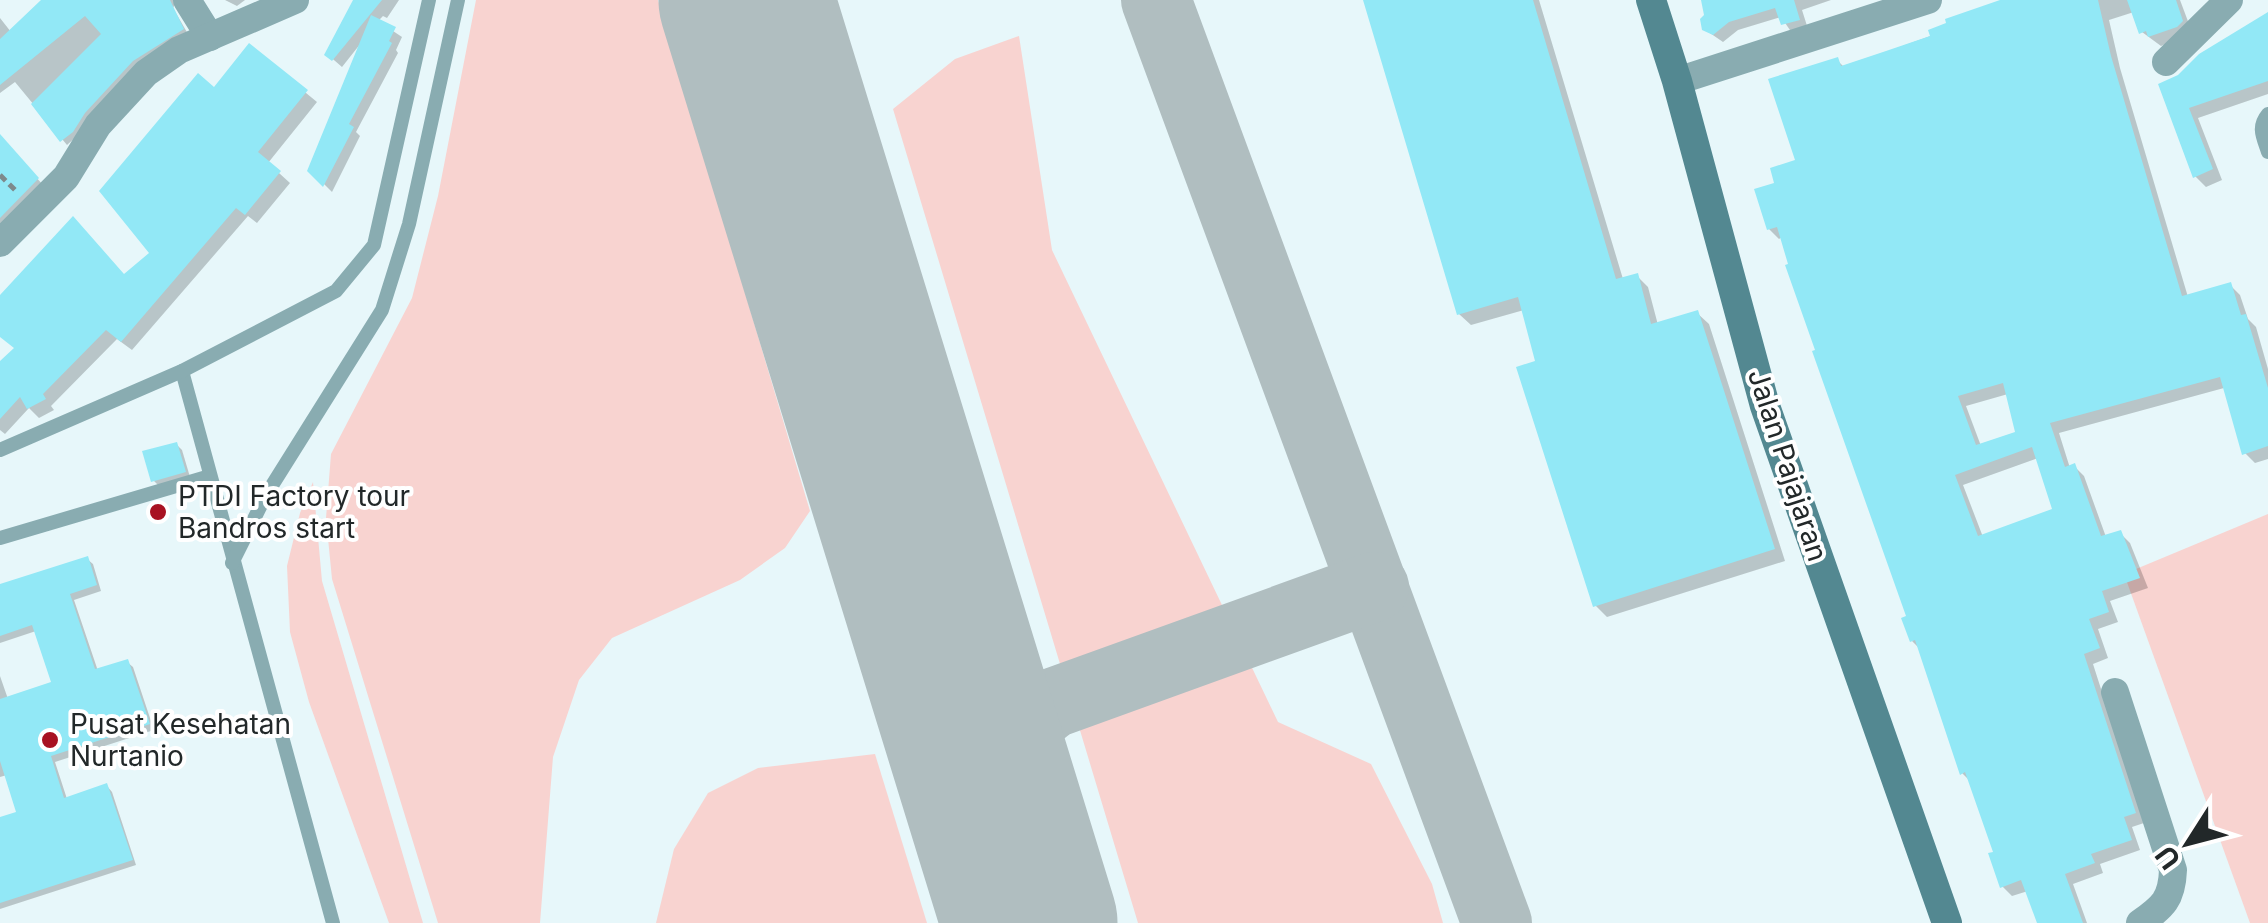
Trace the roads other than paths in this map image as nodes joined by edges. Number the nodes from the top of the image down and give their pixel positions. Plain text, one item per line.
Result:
1 (187, 0) edge
2 (294, 0) edge
3 (428, 0) edge
4 (458, 0) edge
5 (1651, 0) edge
6 (1928, 0) edge
7 (2229, 0) edge
8 (210, 37) junction
9 (2166, 62) dead end
10 (1676, 81) junction
11 (2268, 114) edge
12 (2268, 152) edge
13 (0, 242) edge
14 (182, 371) junction
15 (0, 450) edge
16 (210, 476) junction
17 (0, 538) edge
18 (232, 562) junction
19 (2115, 692) dead end
20 (333, 923) edge
21 (1947, 923) edge
22 (2141, 923) edge

1 - 8 street
2 - 8 street
3 - 14 lane
4 - 18 lane
5 - 10 main road, Jalan Pajajaran
6 - 10 street
7 - 9 street
8 - 13 street
10 - 21 main road, Jalan Pajajaran
11 - 12 lane
14 - 15 lane
14 - 16 lane
16 - 17 lane
16 - 18 lane
18 - 20 lane
19 - 22 street

